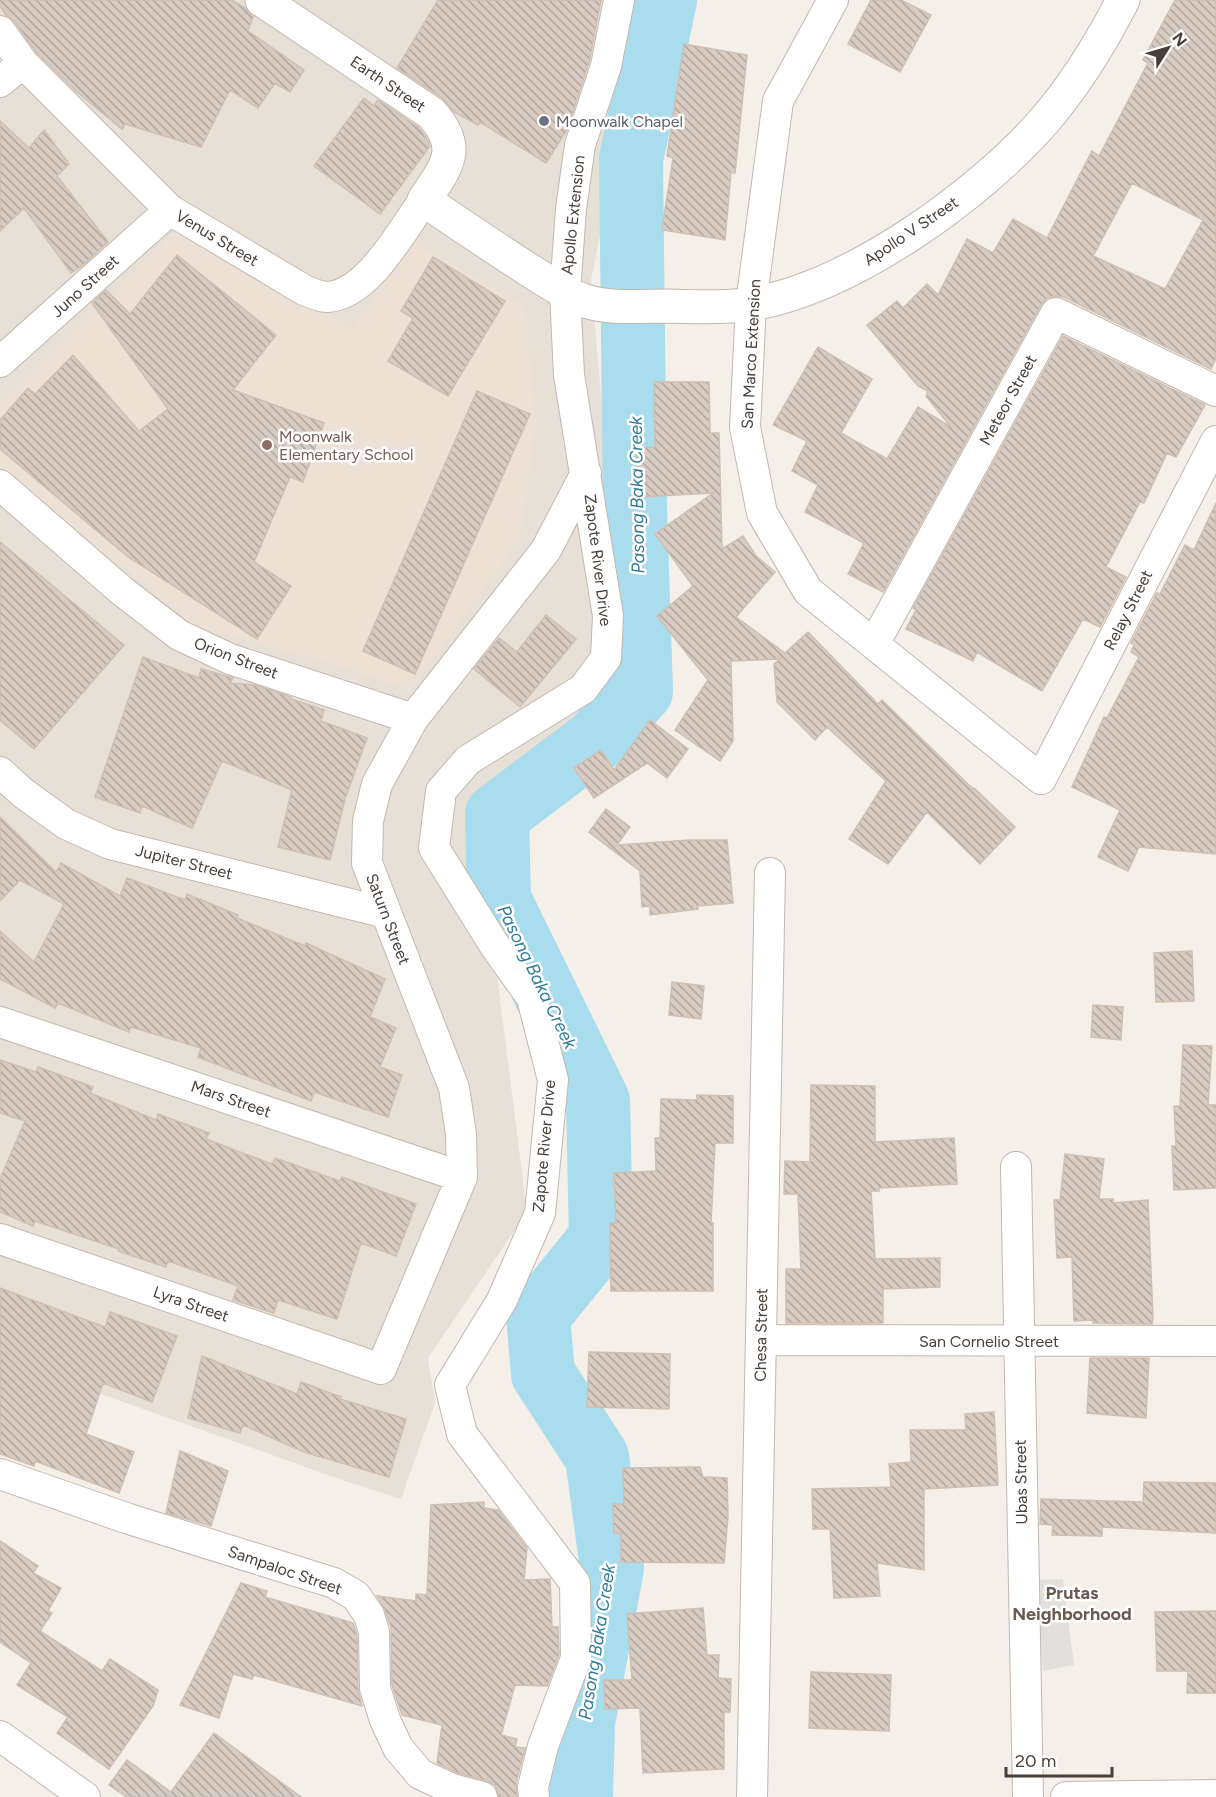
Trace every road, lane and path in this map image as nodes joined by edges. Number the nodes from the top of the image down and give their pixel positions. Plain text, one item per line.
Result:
1 (262, 0) edge
2 (619, 0) edge
3 (833, 0) edge
4 (1124, 0) edge
5 (0, 31) edge
6 (23, 63) junction
7 (0, 82) edge
8 (423, 200) junction
9 (170, 210) junction
10 (565, 292) junction
11 (751, 304) junction
12 (0, 362) edge
13 (1216, 391) edge
14 (1216, 441) edge
15 (586, 473) junction
16 (0, 485) edge
17 (874, 644) junction
18 (413, 719) junction
19 (0, 772) edge
20 (1041, 779) joint
21 (770, 873) dead end
22 (386, 913) junction
23 (0, 1022) edge
24 (1016, 1167) dead end
25 (462, 1177) junction
26 (0, 1239) edge
27 (761, 1340) junction
28 (1019, 1341) junction
29 (1216, 1341) edge
30 (381, 1369) joint
31 (0, 1474) edge
32 (0, 1737) edge
33 (1216, 1795) edge
34 (85, 1797) edge
35 (482, 1797) edge
36 (534, 1797) edge
37 (752, 1797) edge
38 (1028, 1797) edge
39 (1066, 1797) edge

1 - 8 street, Earth Street
2 - 10 street, Apollo Extension
3 - 11 street, San Marco Extension
4 - 11 street, Apollo V Street
5 - 6 street, Venus Street
6 - 7 street
6 - 9 street, Venus Street
8 - 9 street, Venus Street
8 - 10 street, Apollo V Street
9 - 12 street, Juno Street
10 - 11 street, Apollo V Street
10 - 15 street, Zapote River Drive
11 - 17 street, San Marco Extension
13 - 17 street, Meteor Street
14 - 20 street, Relay Street
15 - 18 street, Saturn Street
15 - 36 street, Zapote River Drive
16 - 18 street, Orion Street
17 - 20 street, San Marco Extension
18 - 22 street, Saturn Street
19 - 22 street, Jupiter Street
21 - 27 street, Chesa Street
22 - 25 street, Saturn Street
23 - 25 street, Mars Street
24 - 28 street, Ubas Street
25 - 30 street, Saturn Street
26 - 30 street, Lyra Street
27 - 28 street, San Cornelio Street
27 - 37 street, Chesa Street
28 - 29 street, San Cornelio Street
28 - 38 street, Ubas Street
31 - 35 street, Sampaloc Street
32 - 34 street
33 - 39 street

